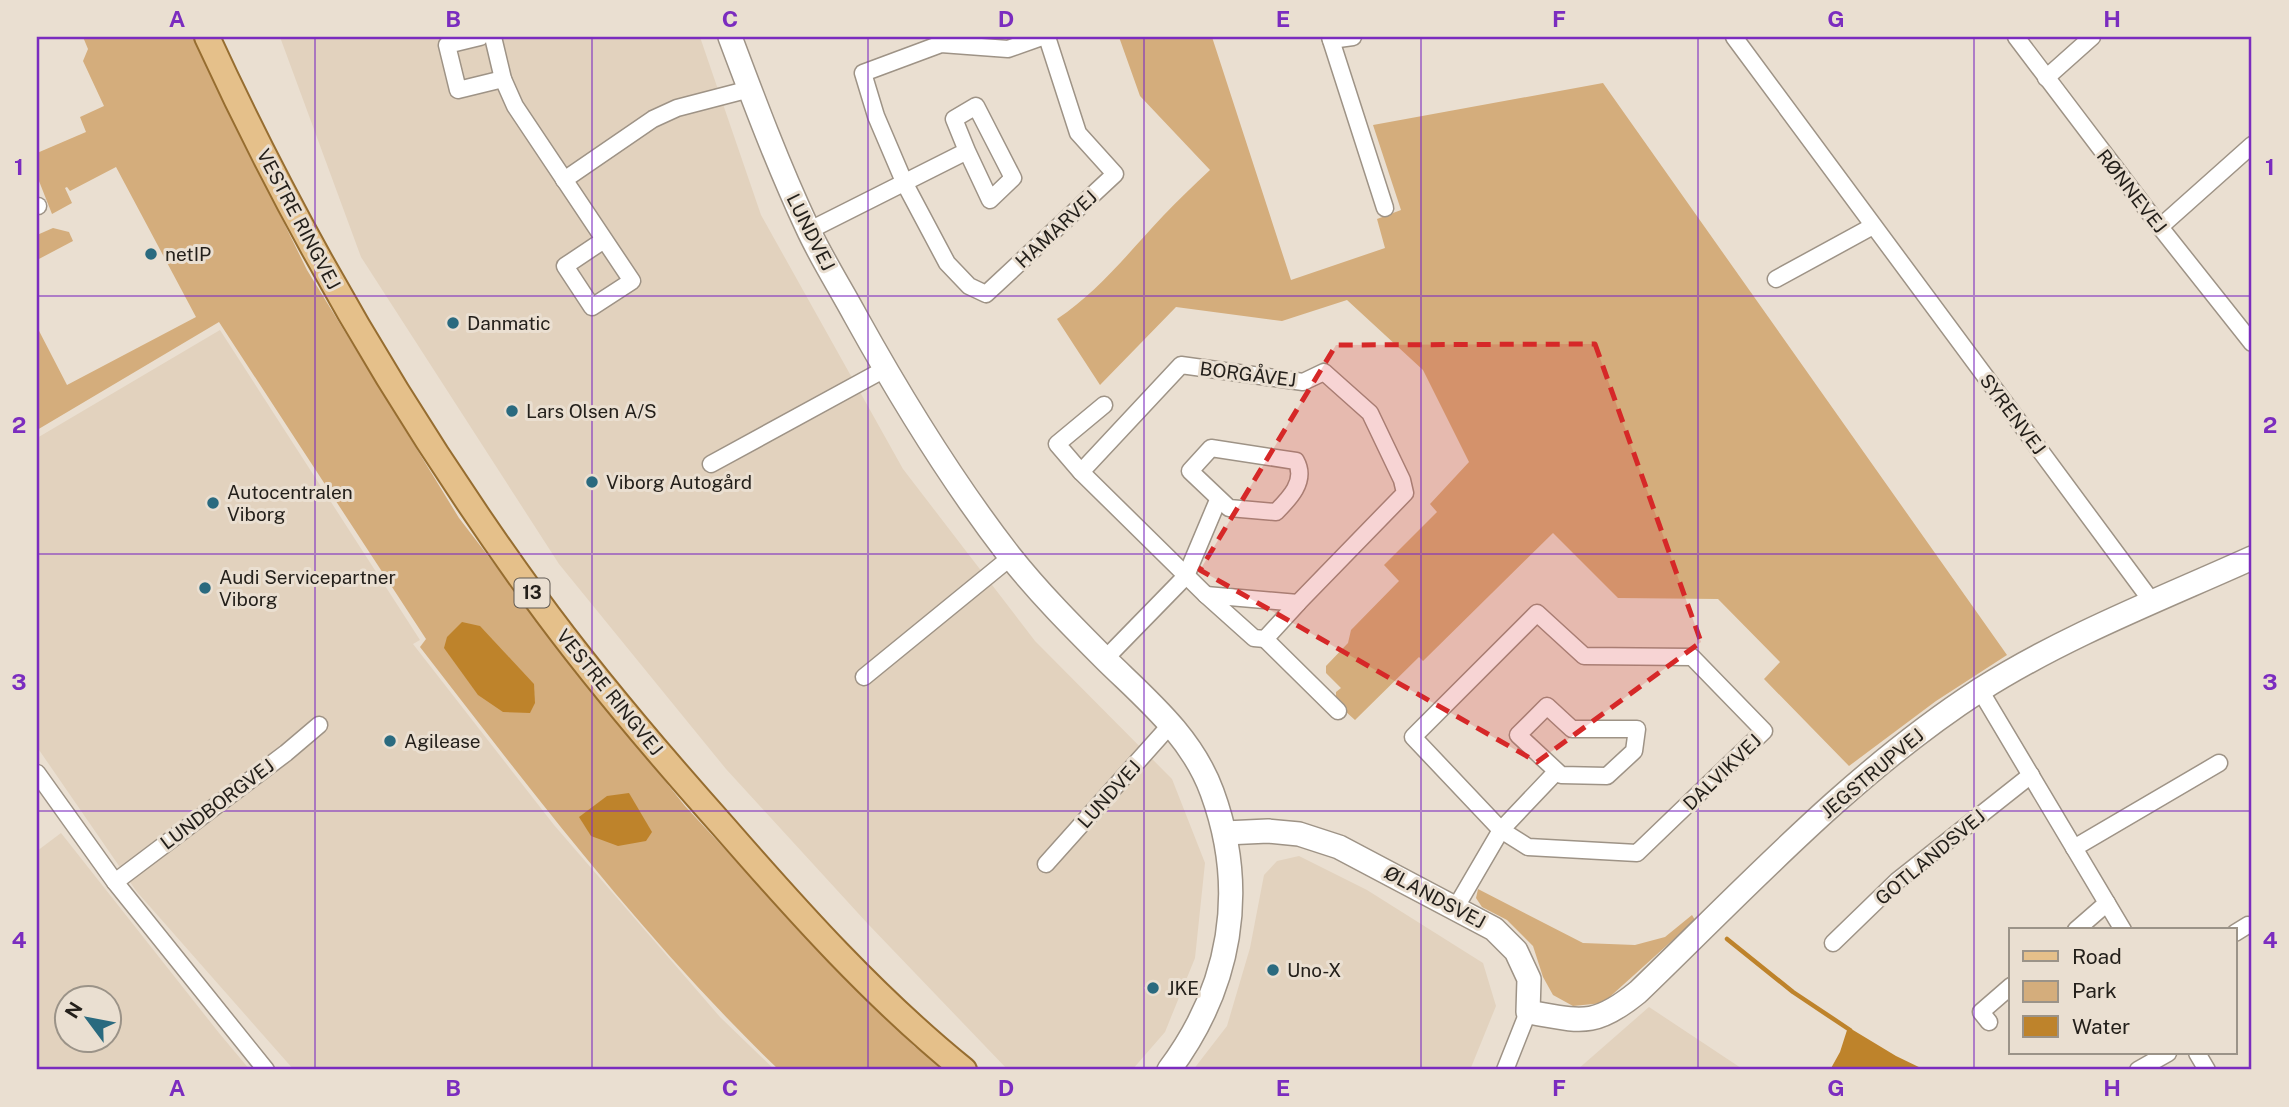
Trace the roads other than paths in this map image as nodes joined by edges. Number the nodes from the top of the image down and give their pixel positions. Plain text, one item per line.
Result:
1 (207, 37) edge
2 (480, 37) edge
3 (493, 37) edge
4 (730, 37) edge
5 (1044, 37) edge
6 (1353, 37) edge
7 (1734, 37) edge
8 (2016, 37) edge
9 (2092, 37) edge
10 (1331, 39) edge
11 (2046, 78) junction
12 (503, 79) junction
13 (750, 89) junction
14 (2252, 145) edge
15 (967, 151) junction
16 (564, 180) junction
17 (905, 184) junction
18 (1385, 208) dead end
19 (1873, 226) junction
20 (2160, 227) junction
21 (808, 231) junction
22 (604, 240) dead end
23 (1776, 279) dead end
24 (2252, 343) edge
25 (885, 369) junction
26 (1104, 405) dead end
27 (711, 464) dead end
28 (1081, 472) junction
29 (1218, 500) junction
30 (1011, 557) junction
31 (2252, 558) edge
32 (1186, 576) junction
33 (1206, 596) junction
34 (1298, 603) junction
35 (2153, 603) junction
36 (1265, 639) junction
37 (1105, 659) junction
38 (864, 677) dead end
39 (1980, 690) junction
40 (1338, 711) dead end
41 (1172, 723) junction
42 (319, 725) dead end
43 (2219, 764) dead end
44 (1556, 772) junction
45 (37, 773) edge
46 (2031, 775) junction
47 (1501, 830) junction
48 (1225, 833) junction
49 (2074, 848) junction
50 (1046, 864) dead end
51 (114, 882) junction
52 (2107, 903) junction
53 (1456, 907) junction
54 (2078, 928) edge
55 (2122, 928) edge
56 (1833, 943) dead end
57 (2009, 988) edge
58 (1528, 1012) junction
59 (1989, 1022) dead end
60 (2166, 1054) edge
61 (2198, 1054) edge
62 (265, 1070) edge
63 (964, 1070) edge
64 (1169, 1070) edge
65 (1506, 1070) edge
66 (2138, 1070) edge
67 (2207, 1070) edge

1 - 63 main road, VESTRE RINGVEJ / 13
2 - 12 street
3 - 12 street
4 - 13 street, LUNDVEJ
5 - 17 street, HAMARVEJ
5 - 17 street, HAMARVEJ
6 - 10 street
7 - 19 street, SYRENVEJ
8 - 11 street, RØNNEVEJ
9 - 11 street
10 - 18 street
11 - 20 street, RØNNEVEJ
12 - 16 street
13 - 16 street
13 - 21 street, LUNDVEJ
14 - 20 street
15 - 15 street
15 - 17 street
16 - 22 street
17 - 21 street
19 - 23 street
19 - 35 street, SYRENVEJ
20 - 24 street, RØNNEVEJ
21 - 25 street, LUNDVEJ
25 - 27 street
25 - 30 street, LUNDVEJ
26 - 28 street
28 - 32 street
28 - 34 street, BORGÅVEJ
29 - 29 street
29 - 32 street
30 - 37 street, LUNDVEJ
30 - 38 street
31 - 35 street, JEGSTRUPVEJ
32 - 33 street
32 - 37 street
33 - 34 street
33 - 36 street
34 - 36 street, BORGÅVEJ
35 - 39 street, JEGSTRUPVEJ
36 - 40 street
37 - 41 street, LUNDVEJ
39 - 46 street
39 - 58 street, JEGSTRUPVEJ
41 - 48 street, LUNDVEJ
41 - 50 street, LUNDVEJ
42 - 51 street, LUNDBORGVEJ
43 - 49 street
44 - 44 street
44 - 47 street
45 - 51 street
46 - 49 street
46 - 56 street, GOTLANDSVEJ
47 - 47 street, DALVIKVEJ
47 - 53 street
48 - 53 street, ØLANDSVEJ
48 - 64 street, LUNDVEJ
49 - 52 street
51 - 62 street
52 - 54 street
52 - 55 street
53 - 58 street, ØLANDSVEJ
57 - 59 street
58 - 65 street, ØLANDSVEJ
60 - 66 street
61 - 67 street

